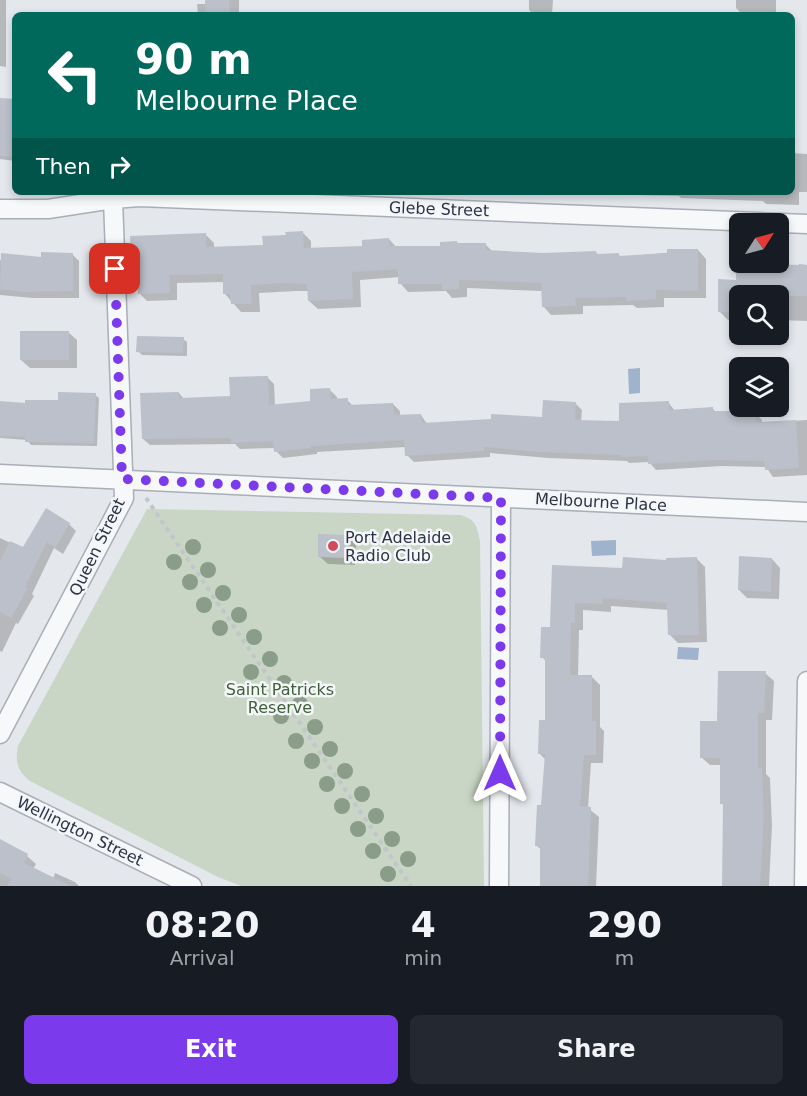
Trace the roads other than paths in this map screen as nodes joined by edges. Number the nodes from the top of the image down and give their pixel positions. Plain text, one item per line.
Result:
1 (112, 199) junction
2 (0, 209) edge
3 (807, 224) edge
4 (0, 474) edge
5 (122, 479) junction
6 (501, 498) junction
7 (807, 512) edge
8 (807, 681) edge
9 (0, 734) edge
10 (0, 775) edge
11 (0, 783) edge
12 (0, 792) edge
13 (192, 886) edge
14 (499, 886) edge
15 (804, 886) edge

1 - 2 street, Glebe Street
1 - 3 street, Glebe Street
1 - 5 street, Queen Street
4 - 5 street, Melbourne Place
5 - 6 street, Melbourne Place
5 - 9 street, Queen Street
6 - 7 street, Melbourne Place
6 - 14 street
8 - 15 street
10 - 11 street
12 - 13 street, Wellington Street

